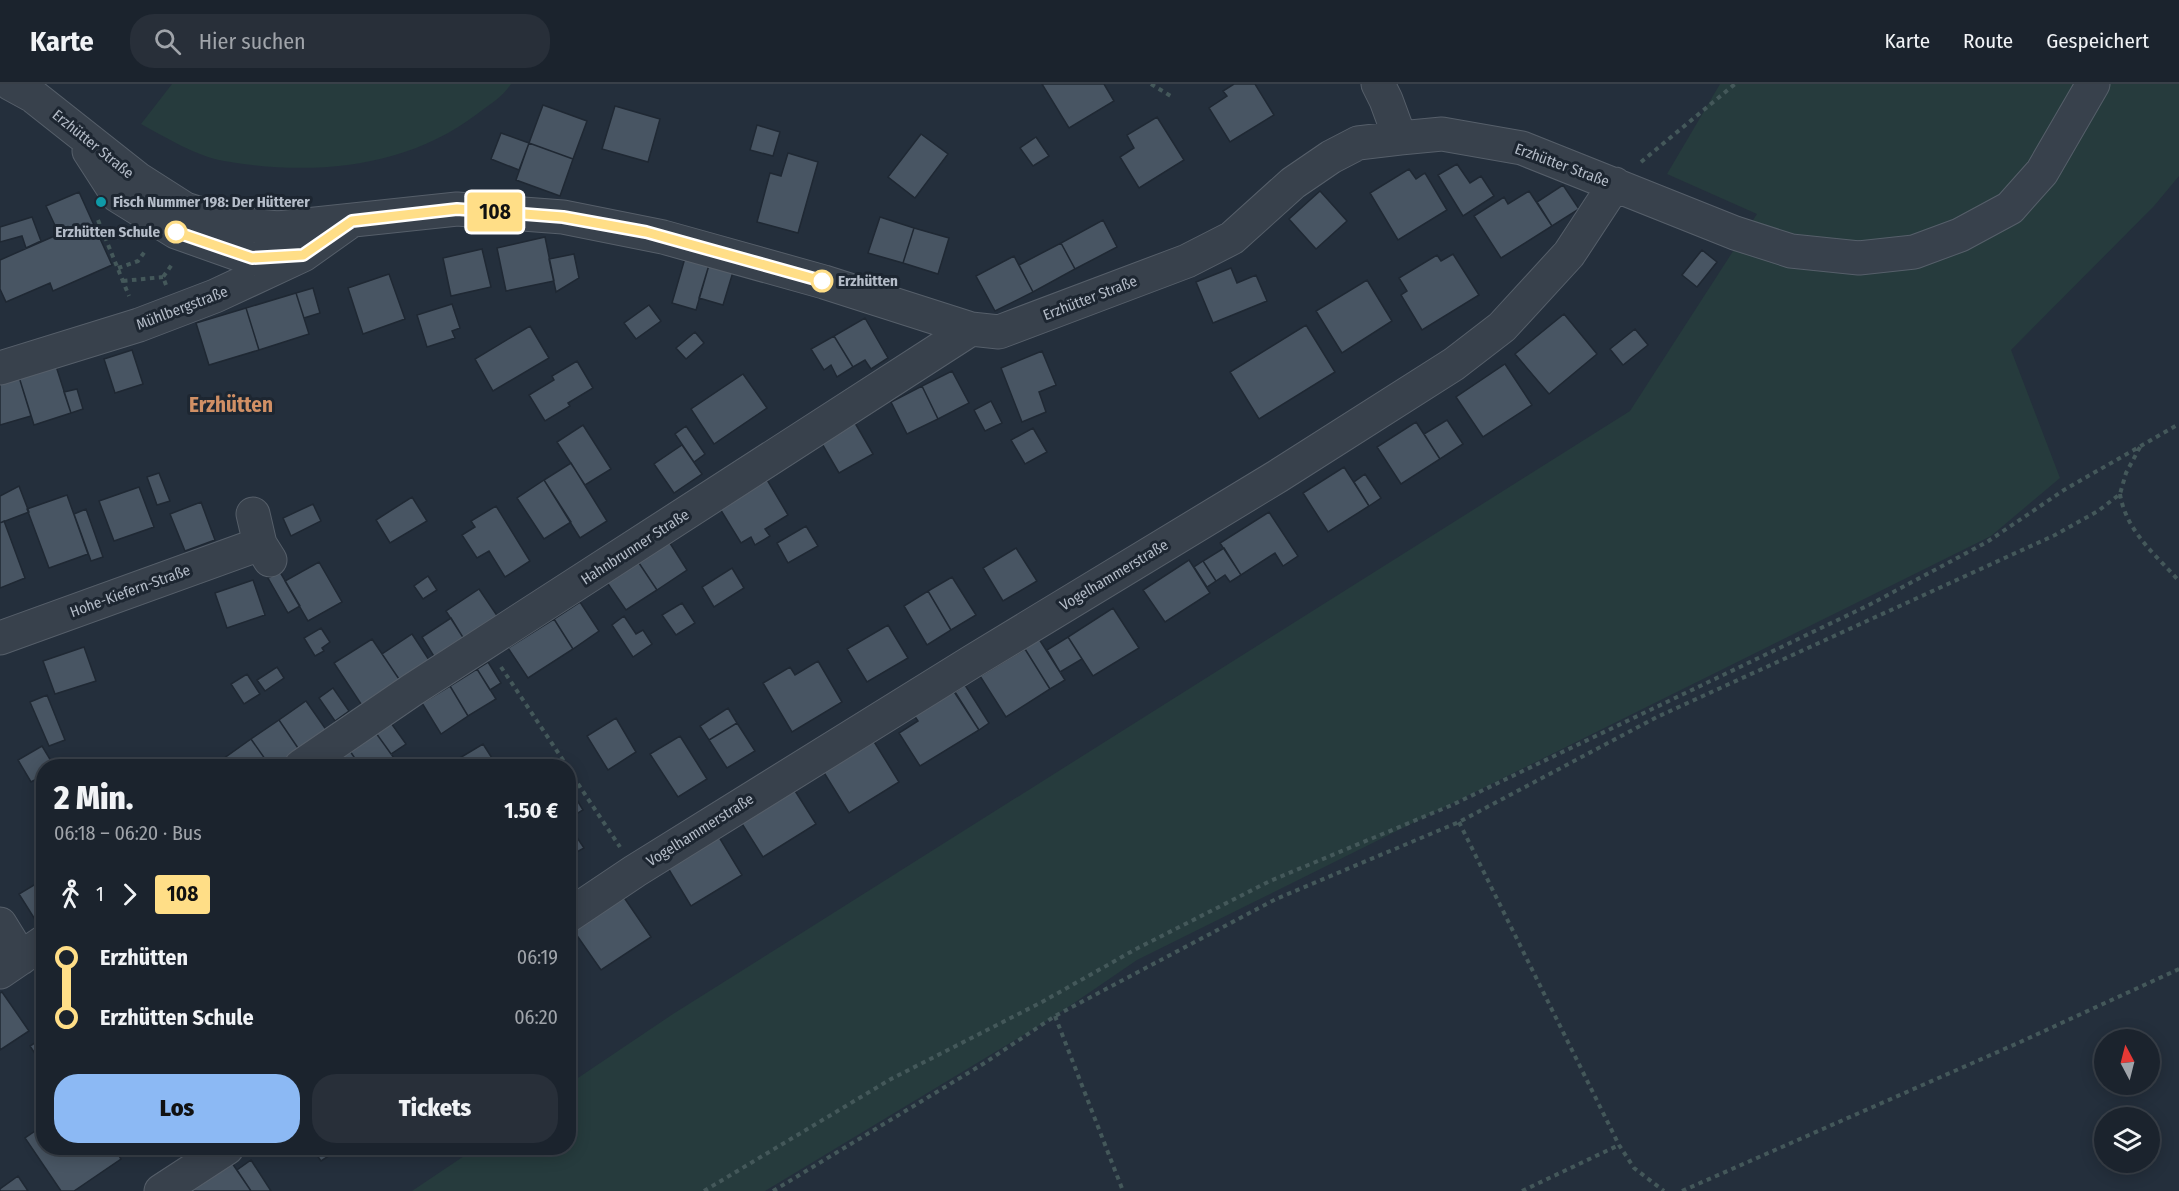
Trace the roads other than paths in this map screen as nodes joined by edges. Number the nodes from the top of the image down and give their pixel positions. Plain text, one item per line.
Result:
1 (11, 84) edge
2 (1378, 84) edge
3 (2093, 84) edge
4 (73, 127) junction
5 (1401, 138) junction
6 (1614, 184) junction
7 (352, 221) junction
8 (303, 255) junction
9 (971, 329) junction
10 (0, 368) edge
11 (261, 539) dead end
12 (0, 638) edge
13 (311, 759) edge
14 (576, 911) edge
15 (0, 924) edge
16 (21, 957) edge
17 (216, 1155) edge
18 (161, 1191) edge

1 - 4 street, Erzhütter Straße
2 - 5 street
3 - 6 street, Erzhütter Straße
4 - 7 street, Erzhütter Straße
4 - 8 street
5 - 6 street, Erzhütter Straße
5 - 9 street, Erzhütter Straße
6 - 14 street, Vogelhammerstraße
7 - 8 street, Mühlbergstraße
7 - 9 street, Erzhütter Straße
8 - 10 street, Mühlbergstraße
9 - 13 street, Hahnbrunner Straße
11 - 12 street, Hohe-Kiefern-Straße
15 - 16 street
17 - 18 street

